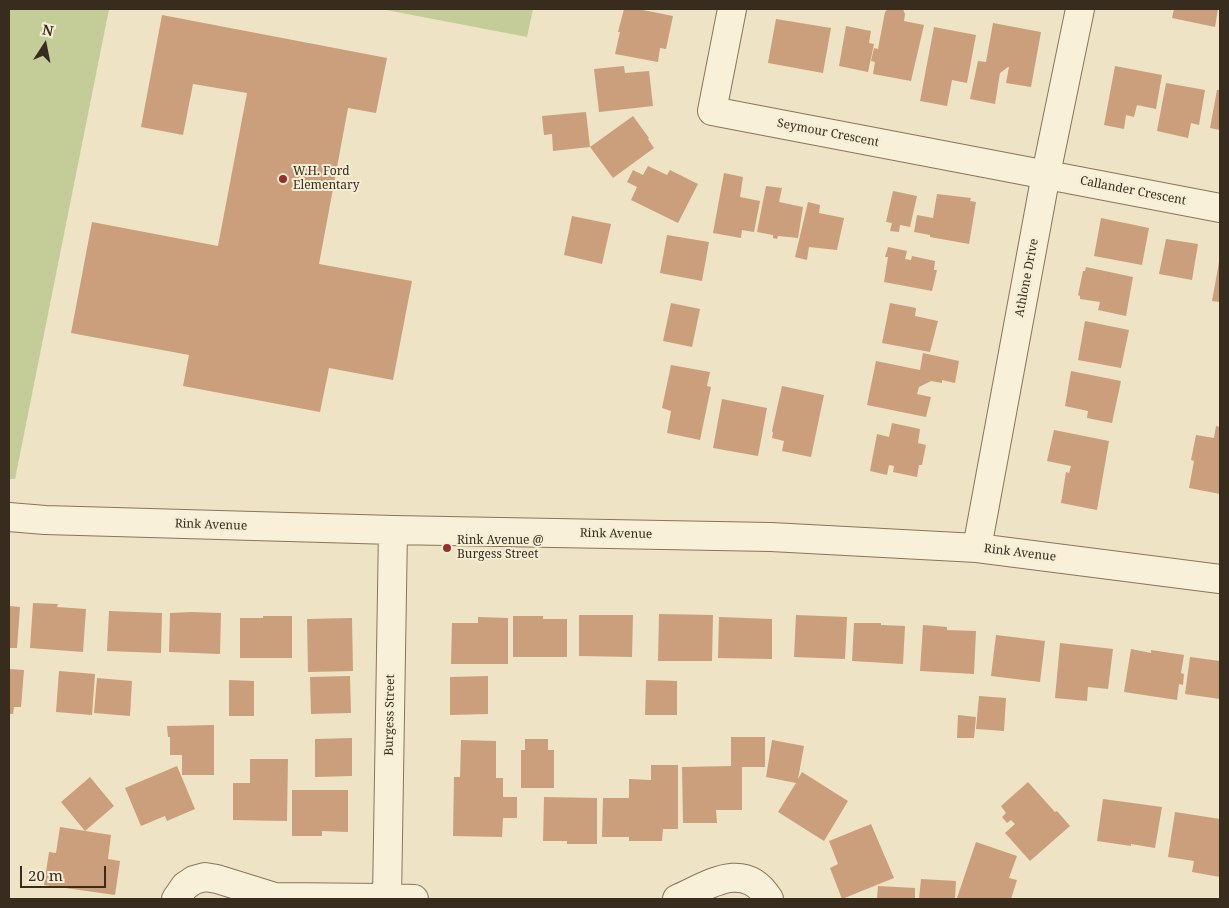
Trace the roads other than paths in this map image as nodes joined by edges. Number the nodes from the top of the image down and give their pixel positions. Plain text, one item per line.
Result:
1 (732, 9) edge
2 (1080, 9) edge
3 (1046, 174) junction
4 (1220, 208) edge
5 (9, 517) edge
6 (393, 530) junction
7 (976, 548) junction
8 (1220, 579) edge
9 (274, 898) edge
10 (387, 898) edge
11 (176, 899) edge
12 (414, 899) edge
13 (677, 899) edge
14 (768, 899) edge

1 - 3 street, Seymour Crescent
2 - 3 street, Athlone Drive
3 - 4 street, Callander Crescent
3 - 7 street, Athlone Drive
5 - 6 street, Rink Avenue
6 - 7 street, Rink Avenue
6 - 10 street, Burgess Street
7 - 8 street, Rink Avenue
9 - 10 street
9 - 11 street
10 - 12 street
13 - 14 street

